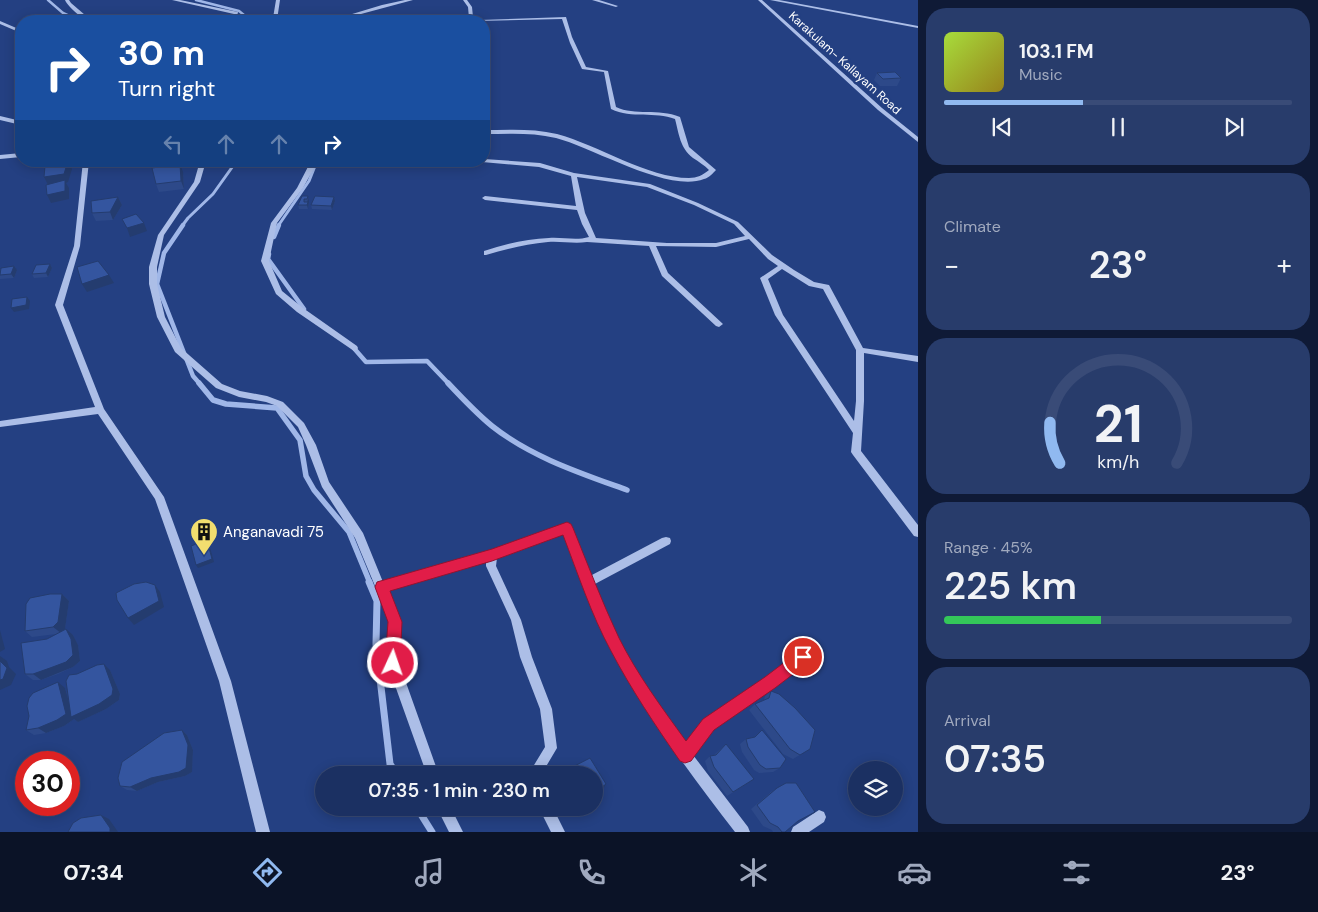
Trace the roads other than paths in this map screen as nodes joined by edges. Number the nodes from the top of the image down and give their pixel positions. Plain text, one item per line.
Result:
1 (66, 0) edge
2 (174, 0) edge
3 (209, 0) edge
4 (278, 0) edge
5 (411, 0) edge
6 (465, 0) edge
7 (594, 0) edge
8 (760, 0) edge
9 (772, 0) edge
10 (204, 6) junction
11 (616, 6) dead end
12 (83, 15) edge
13 (236, 15) edge
14 (276, 15) edge
15 (352, 15) edge
16 (471, 15) edge
17 (490, 21) edge
18 (0, 22) edge
19 (918, 27) edge
20 (15, 29) edge
21 (0, 118) edge
22 (15, 123) edge
23 (490, 132) edge
24 (918, 140) edge
25 (15, 156) edge
26 (0, 157) edge
27 (490, 161) edge
28 (85, 167) edge
29 (201, 167) edge
30 (314, 167) edge
31 (573, 174) junction
32 (485, 198) dead end
33 (580, 208) junction
34 (750, 237) junction
35 (588, 240) junction
36 (652, 244) junction
37 (486, 253) dead end
38 (782, 266) junction
39 (719, 324) dead end
40 (354, 348) dead end
41 (860, 350) junction
42 (918, 359) edge
43 (100, 410) junction
44 (0, 424) edge
45 (857, 432) junction
46 (918, 533) edge
47 (666, 541) dead end
48 (492, 555) junction
49 (588, 582) junction
50 (382, 587) junction
51 (803, 657) dead end
52 (685, 755) junction
53 (430, 766) edge
54 (540, 766) edge
55 (448, 816) edge
56 (550, 816) edge
57 (820, 816) dead end
58 (263, 832) edge
59 (456, 832) edge
60 (558, 832) edge
61 (743, 832) edge
62 (798, 832) edge

1 - 12 street
2 - 10 street
3 - 10 street
4 - 14 street
5 - 15 street
6 - 16 street
7 - 11 street
8 - 24 street, Karakulam- Kallayam Road
9 - 19 street
10 - 13 street
17 - 23 street
18 - 20 street
21 - 22 street
25 - 26 street
27 - 31 street
28 - 43 street
29 - 50 street
30 - 40 street
31 - 33 street
31 - 34 street
32 - 33 street
33 - 35 street
34 - 36 street
34 - 38 street
35 - 36 street
35 - 37 street
36 - 39 street
38 - 41 street
38 - 45 street
41 - 42 street
41 - 45 street
43 - 44 street
43 - 58 street
45 - 46 street
47 - 49 street
48 - 49 street
48 - 50 street
48 - 54 street
49 - 52 street
50 - 53 street
51 - 52 street
52 - 61 street
55 - 59 street
56 - 60 street
57 - 62 street

